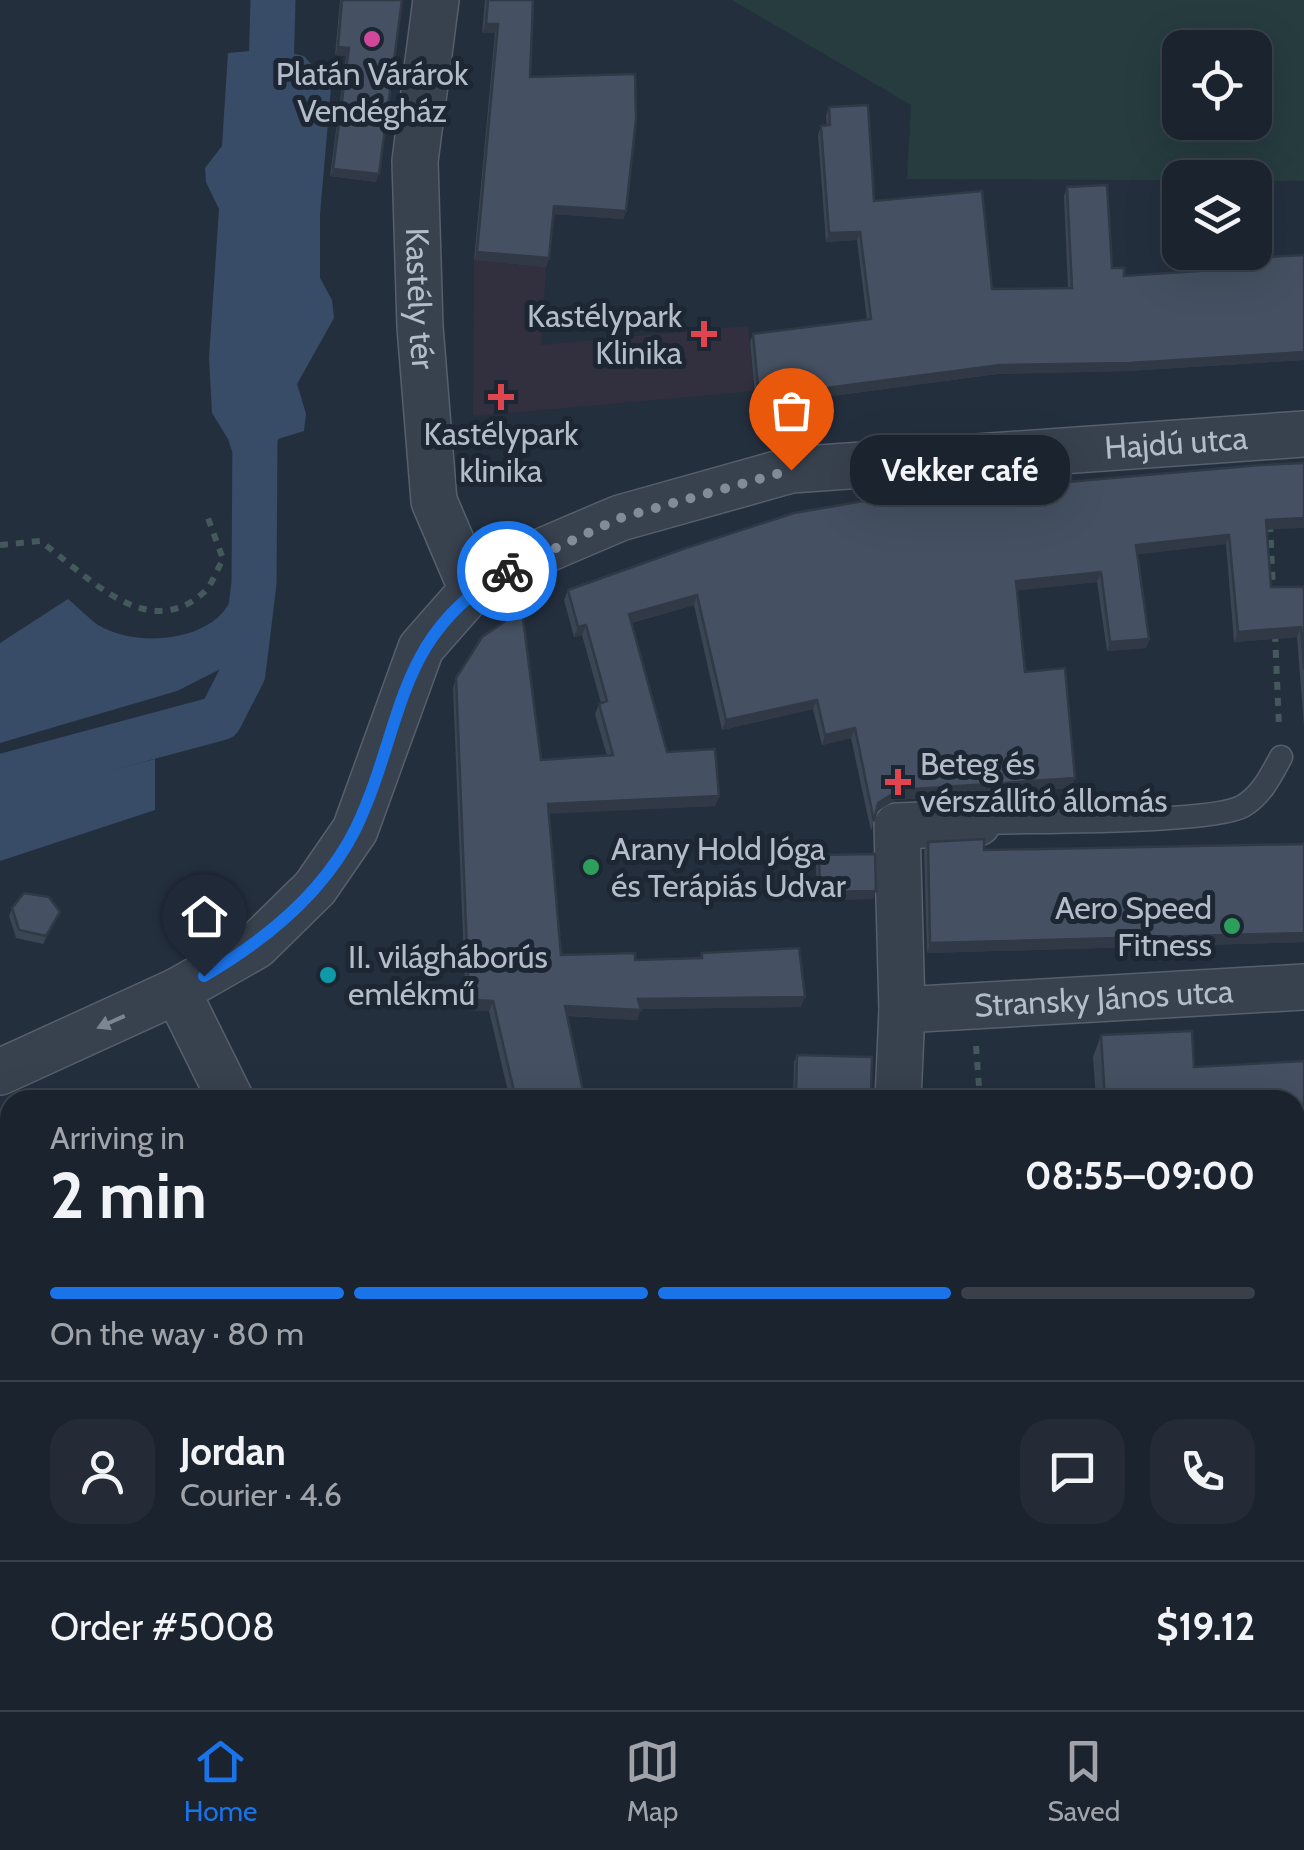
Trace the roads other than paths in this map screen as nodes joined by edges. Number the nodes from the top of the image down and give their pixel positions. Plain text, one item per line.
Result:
1 (436, 0) edge
2 (1304, 434) edge
3 (472, 590) junction
4 (1281, 757) road end
5 (978, 823) joint
6 (1304, 987) edge
7 (177, 992) junction
8 (902, 1010) junction
9 (0, 1072) edge
10 (226, 1090) edge
11 (898, 1090) edge

1 - 3 street, Kastély tér
2 - 3 street, Hajdú utca
3 - 7 street, Hajdú utca
4 - 5 lane
5 - 8 street
6 - 8 street, Stransky János utca
7 -> 9 street, Hajdú utca
7 - 10 street
8 - 11 street

